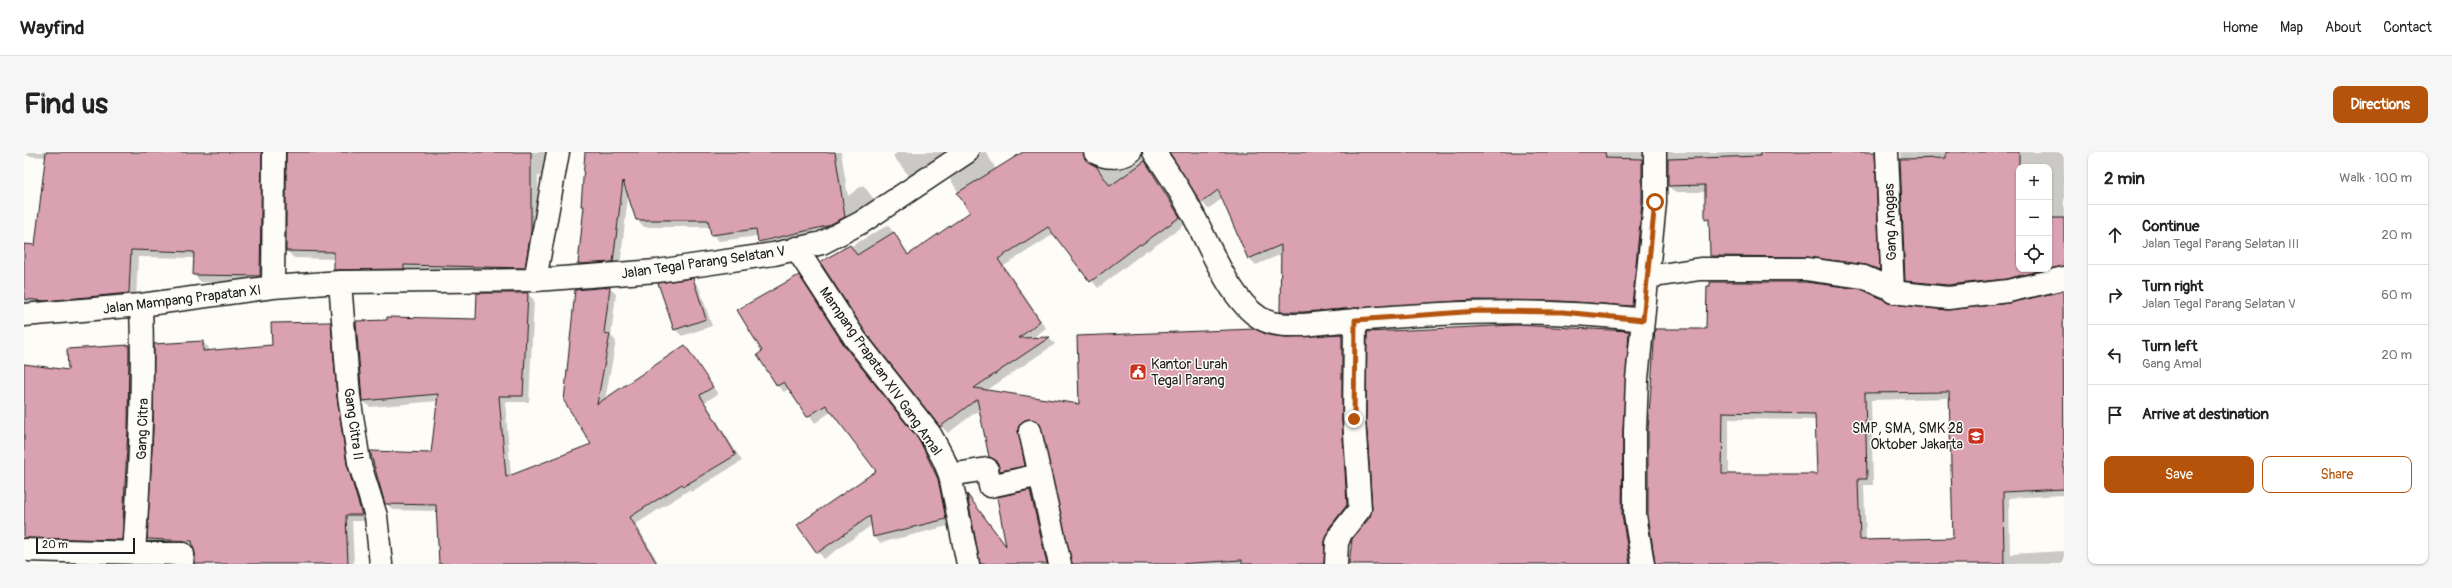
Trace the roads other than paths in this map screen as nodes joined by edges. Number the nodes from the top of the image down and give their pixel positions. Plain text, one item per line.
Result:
1 (274, 152) edge
2 (558, 152) edge
3 (967, 152) edge
4 (1095, 152) edge
5 (1130, 152) edge
6 (1154, 152) edge
7 (1655, 152) edge
8 (1887, 152) edge
9 (796, 248) junction
10 (1648, 277) junction
11 (2064, 278) edge
12 (535, 280) junction
13 (340, 282) junction
14 (273, 287) junction
15 (1893, 292) junction
16 (141, 305) junction
17 (24, 315) edge
18 (1355, 320) junction
19 (1643, 320) junction
20 (1030, 431) dead end
21 (950, 476) junction
22 (1040, 476) junction
23 (24, 550) edge
24 (134, 553) junction
25 (182, 564) edge
26 (381, 564) edge
27 (968, 564) edge
28 (1060, 564) edge
29 (1336, 564) edge
30 (1643, 564) edge

1 - 14 street
2 - 12 street
3 - 9 street, Jalan Tegal Parang Selatan V
4 - 5 street
6 - 18 street
7 - 10 street
8 - 15 street, Gang Anggas
9 - 12 street, Jalan Tegal Parang Selatan V
9 - 21 street, Mampang Prapatan XIV Gang Amal
10 - 15 street
10 - 19 street
11 - 15 street
12 - 13 street, Jalan Tegal Parang Selatan V
13 - 14 street, Jalan Mampang Prapatan XI
13 - 26 street, Gang Citra II
14 - 16 street, Jalan Mampang Prapatan XI
16 - 17 street, Jalan Mampang Prapatan XI
16 - 24 street, Gang Citra
18 - 19 street
18 - 29 street
19 - 30 street
20 - 22 street
21 - 22 street
21 - 27 street, Mampang Prapatan XIV Gang Amal
22 - 28 street
23 - 24 street
24 - 25 street

